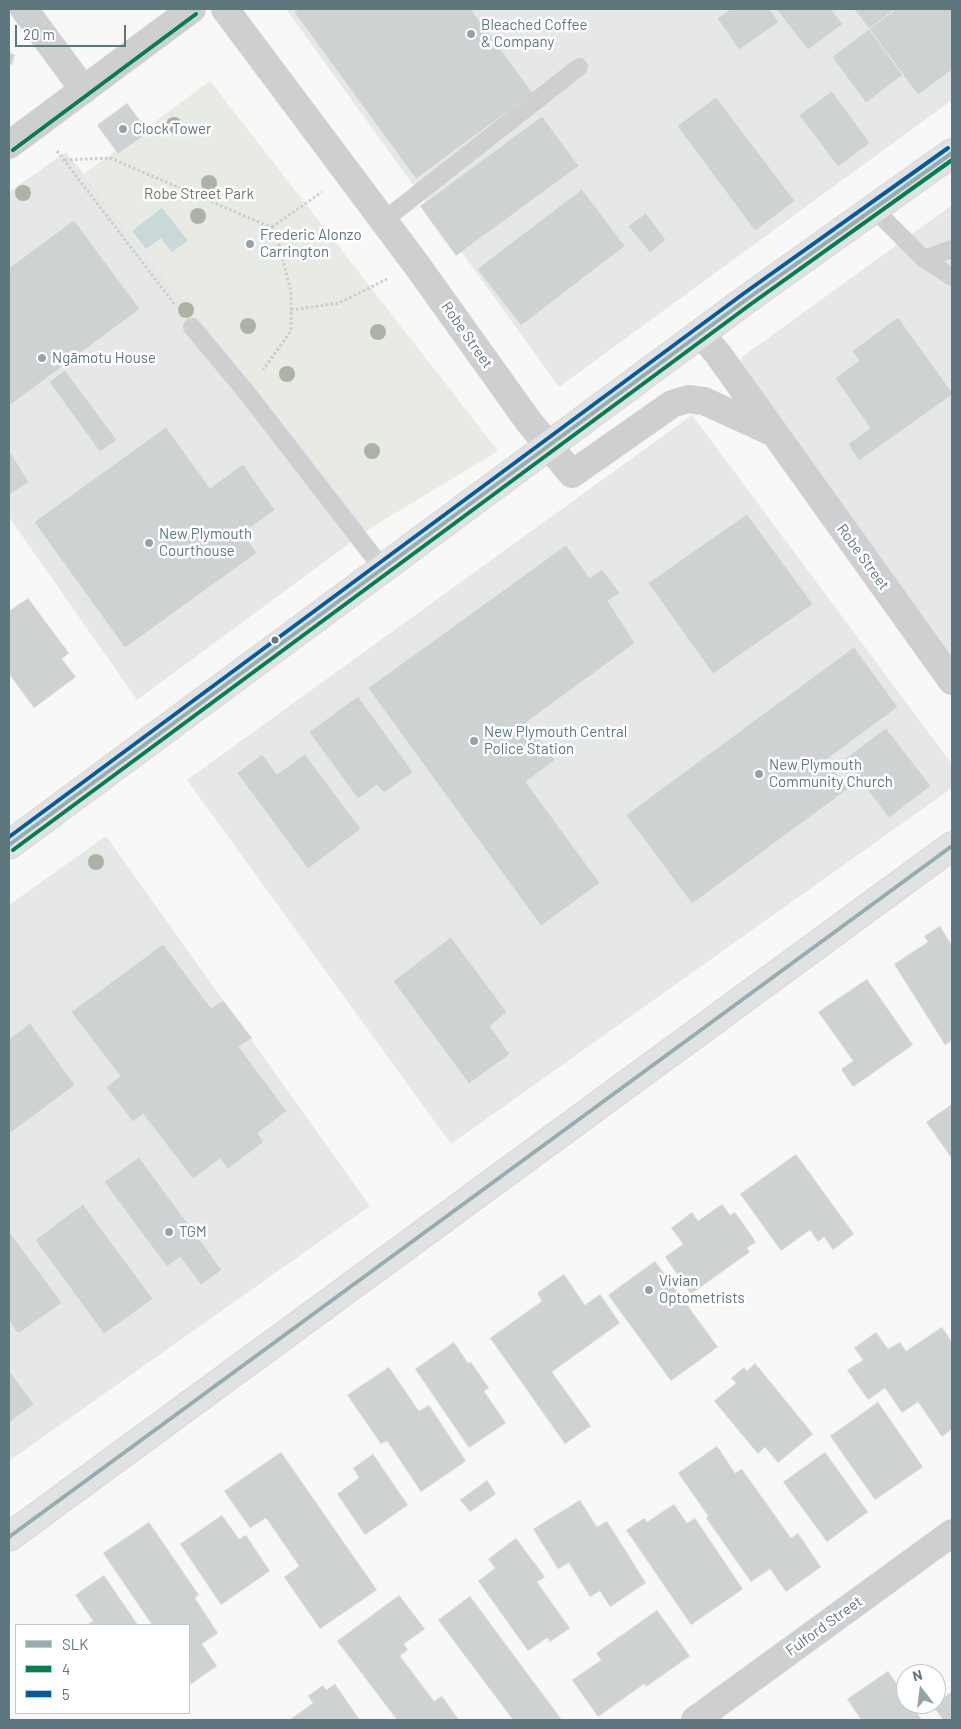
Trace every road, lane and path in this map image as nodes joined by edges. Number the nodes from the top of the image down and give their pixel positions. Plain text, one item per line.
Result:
1 (24, 9) edge
2 (192, 9) edge
3 (224, 9) edge
4 (579, 67) dead end
5 (84, 90) junction
6 (36, 126) junction
7 (9, 145) edge
8 (952, 153) edge
9 (65, 160) junction
10 (348, 174) junction
11 (874, 210) junction
12 (383, 221) junction
13 (272, 227) junction
14 (952, 249) edge
15 (924, 259) junction
16 (416, 264) junction
17 (952, 277) edge
18 (291, 310) junction
19 (192, 327) joint
20 (702, 334) junction
21 (247, 393) junction
22 (774, 433) junction
23 (548, 446) junction
24 (383, 569) junction
25 (952, 681) edge
26 (9, 845) edge
27 (952, 846) edge
28 (952, 1533) edge
29 (9, 1537) edge
30 (695, 1720) edge

1 - 5 street
2 - 5 street
3 - 10 street, Robe Street
4 - 12 lane
5 - 6 street
6 - 7 street
6 - 9 path
8 - 11 main road
9 - 13 path
9 - 19 path
10 - 12 street, Robe Street
10 - 13 path
11 - 15 lane
11 - 20 main road
12 - 16 street, Robe Street
13 - 18 path
14 - 15 lane
15 - 17 lane
16 - 18 path
16 - 23 street, Robe Street
18 - 21 path
19 - 21 lane
20 - 22 street, Robe Street
20 - 23 main road
21 - 24 lane
22 - 23 street, Robe Street
22 - 25 street, Robe Street
23 - 24 main road
24 - 26 main road
27 - 29 main road
28 - 30 street, Fulford Street

